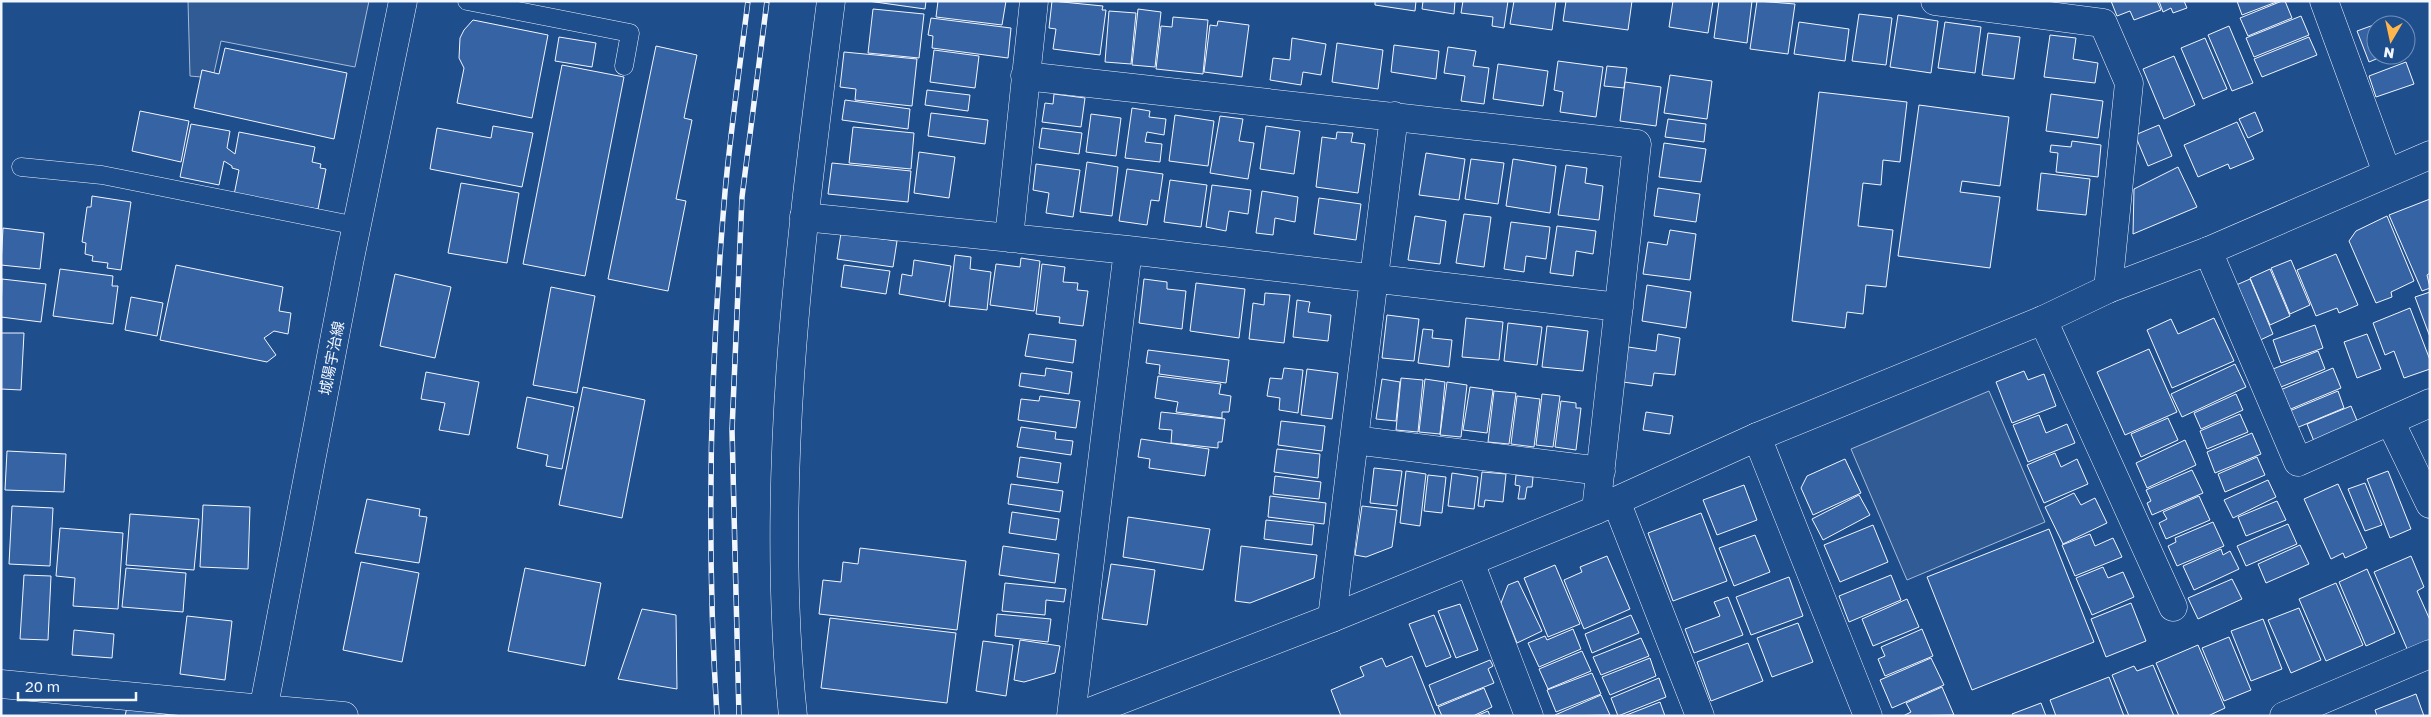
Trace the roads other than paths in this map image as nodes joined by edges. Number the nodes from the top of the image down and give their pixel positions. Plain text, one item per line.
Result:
1 (403, 1) edge
2 (467, 1) edge
3 (830, 1) edge
4 (1034, 1) edge
5 (1935, 1) edge
6 (2324, 1) edge
7 (624, 66) dead end
8 (1025, 76) junction
9 (1394, 116) junction
10 (2430, 155) edge
11 (21, 166) dead end
12 (2387, 173) junction
13 (804, 217) junction
14 (357, 226) junction
15 (1009, 238) junction
16 (1128, 250) junction
17 (2208, 250) junction
18 (1374, 278) junction
19 (2108, 289) junction
20 (1619, 306) junction
21 (2043, 320) junction
22 (2430, 403) edge
23 (2390, 421) junction
24 (1757, 437) junction
25 (1354, 440) junction
26 (1600, 471) junction
27 (2430, 504) edge
28 (1606, 505) junction
29 (1470, 562) junction
30 (2173, 607) dead end
31 (1332, 618) junction
32 (2430, 654) edge
33 (1, 684) edge
34 (263, 713) edge
35 (344, 716) edge
36 (792, 716) edge
37 (1071, 716) edge
38 (1079, 716) edge
39 (1529, 716) edge
40 (1700, 716) edge
41 (1868, 716) edge
42 (2284, 716) edge

1 - 14 street, 城陽宇治線
2 - 7 lane
3 - 13 street
4 - 8 street
5 - 19 street
6 - 12 street
8 - 9 street
8 - 15 street
9 - 18 street
9 - 20 street
10 - 12 street
11 - 14 lane
12 - 17 street
13 - 15 street
13 - 36 street
14 - 34 street, 城陽宇治線
15 - 16 street
16 - 18 street
16 - 37 street
17 - 19 street
17 - 23 street
18 - 20 street
18 - 25 street
19 - 21 street
20 - 26 street
21 - 24 street
21 - 30 street
22 - 23 street
23 - 27 street
24 - 28 street
24 - 41 street
25 - 26 street
25 - 31 street
26 - 28 street
28 - 29 street
28 - 40 street
29 - 31 street
29 - 39 street
31 - 38 street
32 - 42 street
33 - 34 street
34 - 35 street

